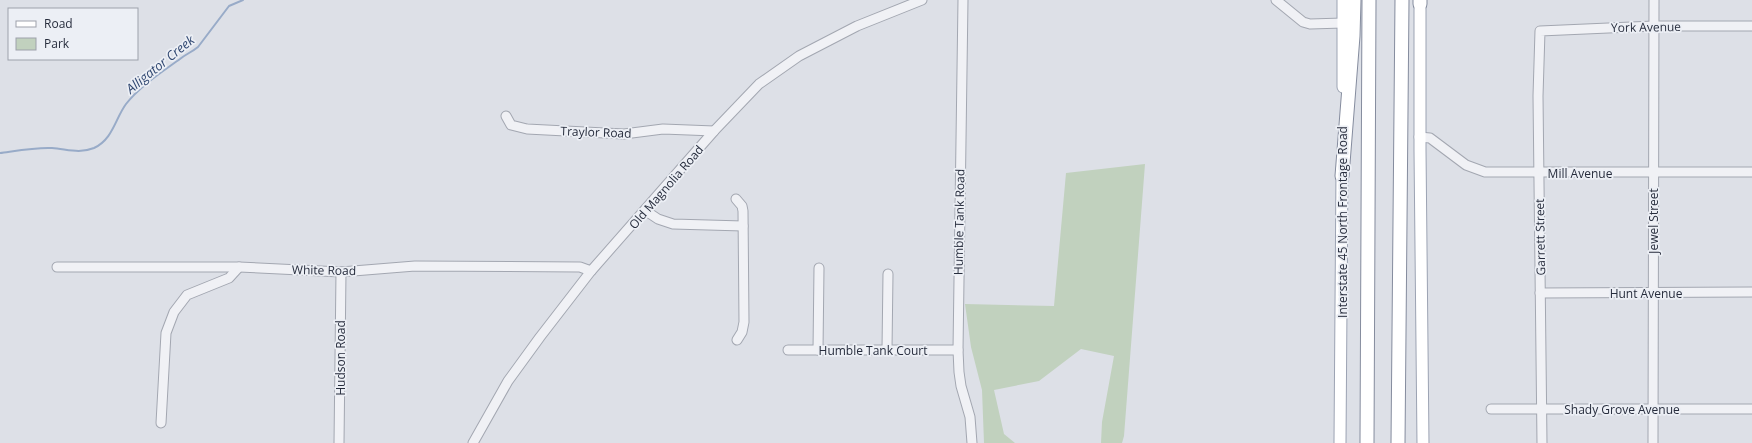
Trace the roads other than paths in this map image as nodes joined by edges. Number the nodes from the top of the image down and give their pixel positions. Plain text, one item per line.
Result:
1 (922, 0) edge
2 (963, 0) edge
3 (1276, 0) edge
4 (1343, 0) edge
5 (1354, 0) edge
6 (1369, 0) edge
7 (1402, 0) edge
8 (1654, 0) edge
9 (1420, 1) edge
10 (1343, 23) junction
11 (1654, 26) junction
12 (1752, 26) edge
13 (1540, 31) joint
14 (506, 116) dead end
15 (714, 131) junction
16 (1420, 137) junction
17 (1653, 172) junction
18 (1752, 172) edge
19 (1539, 173) junction
20 (1342, 176) junction
21 (736, 199) dead end
22 (646, 211) junction
23 (743, 226) junction
24 (57, 266) dead end
25 (239, 267) junction
26 (819, 268) dead end
27 (591, 271) junction
28 (341, 272) junction
29 (888, 274) dead end
30 (1752, 292) edge
31 (1540, 293) junction
32 (1653, 293) junction
33 (737, 340) dead end
34 (887, 349) junction
35 (788, 350) dead end
36 (818, 350) junction
37 (958, 350) junction
38 (1491, 409) dead end
39 (1541, 409) junction
40 (1653, 409) junction
41 (1752, 409) edge
42 (161, 423) dead end
43 (339, 443) edge
44 (473, 443) edge
45 (972, 443) edge
46 (1340, 443) edge
47 (1367, 443) edge
48 (1398, 443) edge
49 (1423, 443) edge
50 (1542, 443) edge
51 (1653, 443) edge

1 - 15 street, Old Magnolia Road
2 - 37 street, Humble Tank Road
3 - 10 street
4 - 10 main road, Interstate 45 North Frontage Road
5 - 20 highway
6 - 47 highway
7 - 48 highway
8 - 11 street, Jewel Street
9 - 16 main road
10 - 20 main road, Interstate 45 North Frontage Road
11 - 12 street, York Avenue
11 - 13 street, York Avenue
11 - 17 street, Jewel Street
13 - 19 street, Garrett Street
14 - 15 street, Traylor Road
15 - 22 street, Old Magnolia Road
16 - 19 street, Mill Avenue
16 - 49 main road
17 - 18 street, Mill Avenue
17 - 19 street, Mill Avenue
17 - 32 street, Jewel Street
19 - 31 street, Garrett Street
20 - 46 main road, Interstate 45 North Frontage Road
21 - 23 street
22 - 23 street
22 - 27 street, Old Magnolia Road
23 - 33 street
24 - 25 street, White Road
25 - 28 street, White Road
25 - 42 street
26 - 36 street
27 - 28 street, White Road
27 - 44 street, Old Magnolia Road
28 - 43 street, Hudson Road
29 - 34 street
30 - 32 street, Hunt Avenue
31 - 32 street, Hunt Avenue
31 - 39 street, Garrett Street
32 - 40 street, Jewel Street
34 - 36 street, Humble Tank Court
34 - 37 street, Humble Tank Court
35 - 36 street, Humble Tank Court
37 - 45 street, Humble Tank Road
38 - 39 street, Shady Grove Avenue
39 - 40 street, Shady Grove Avenue
39 - 50 street, Garrett Street
40 - 41 street, Shady Grove Avenue
40 - 51 street, Jewel Street

